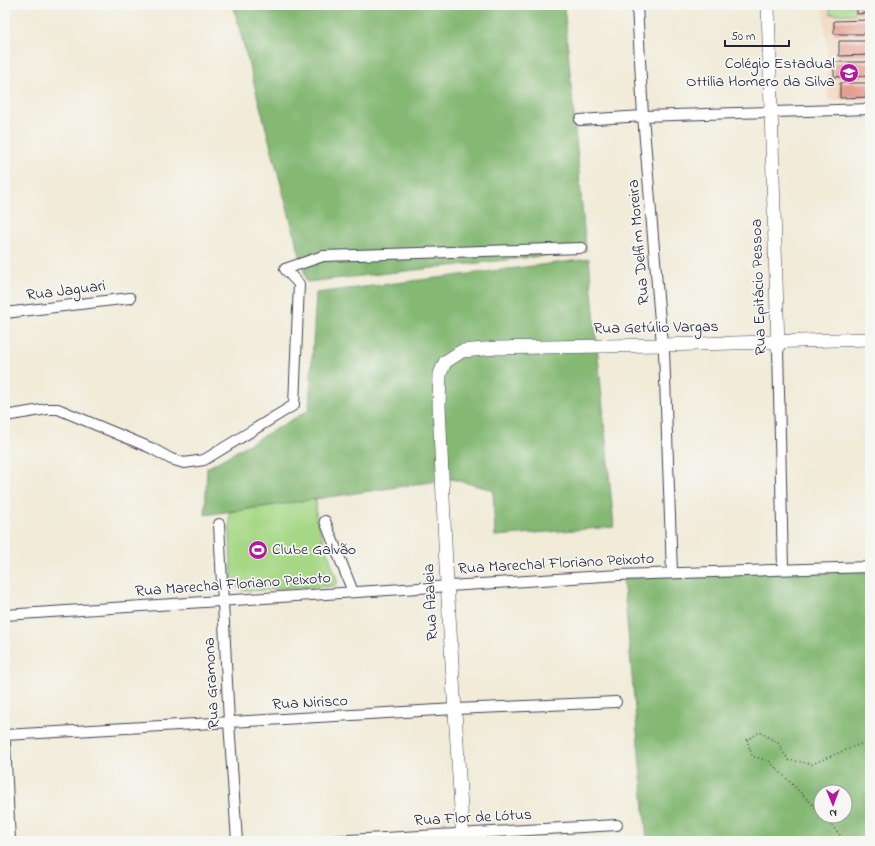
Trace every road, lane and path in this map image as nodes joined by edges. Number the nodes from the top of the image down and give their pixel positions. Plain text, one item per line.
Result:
1 (637, 5) edge
2 (768, 5) edge
3 (870, 109) edge
4 (771, 112) junction
5 (643, 116) junction
6 (580, 120) dead end
7 (582, 248) dead end
8 (130, 298) dead end
9 (5, 313) edge
10 (870, 339) edge
11 (662, 345) junction
12 (778, 345) junction
13 (445, 362) joint
14 (5, 416) edge
15 (325, 521) dead end
16 (219, 524) dead end
17 (870, 567) edge
18 (783, 569) junction
19 (672, 573) junction
20 (447, 586) junction
21 (354, 592) junction
22 (223, 601) junction
23 (5, 615) edge
24 (616, 702) dead end
25 (454, 710) junction
26 (229, 722) junction
27 (5, 735) edge
28 (870, 740) edge
29 (5, 743) edge
30 (813, 805) edge
31 (831, 824) edge
32 (617, 825) dead end
33 (463, 837) edge
34 (10, 841) edge
35 (238, 841) edge
36 (331, 841) edge
37 (845, 841) edge

1 - 5 street, Rua Delfim Moreira
2 - 4 street, Rua Epitácio Pessoa
3 - 4 street
4 - 5 street
4 - 12 street, Rua Epitácio Pessoa
5 - 6 street
5 - 11 street, Rua Delfim Moreira
7 - 14 street
8 - 9 street, Rua Jaguari
10 - 12 street, Rua Getúlio Vargas
11 - 12 street, Rua Getúlio Vargas
11 - 13 street, Rua Getúlio Vargas
11 - 19 street, Rua Delfim Moreira
12 - 18 street, Rua Epitácio Pessoa
13 - 20 street, Rua Azaleia
15 - 21 street
16 - 22 street, Rua Gramona
17 - 18 street, Rua Marechal Floriano Peixoto
18 - 19 street, Rua Marechal Floriano Peixoto
19 - 20 street, Rua Marechal Floriano Peixoto
20 - 21 street, Rua Marechal Floriano Peixoto
20 - 25 street, Rua Azaleia
21 - 22 street, Rua Marechal Floriano Peixoto
22 - 23 street, Rua Marechal Floriano Peixoto
22 - 26 street, Rua Gramona
24 - 25 street, Rua Nirisco
25 - 26 street, Rua Nirisco
25 - 33 street, Rua Azaleia
26 - 27 street, Rua Nirisco
26 - 35 street, Rua Gramona
28 - 30 path
29 - 34 street
31 - 37 path
32 - 33 street, Rua Flor de Lótus
33 - 36 street, Rua Flor de Lótus

